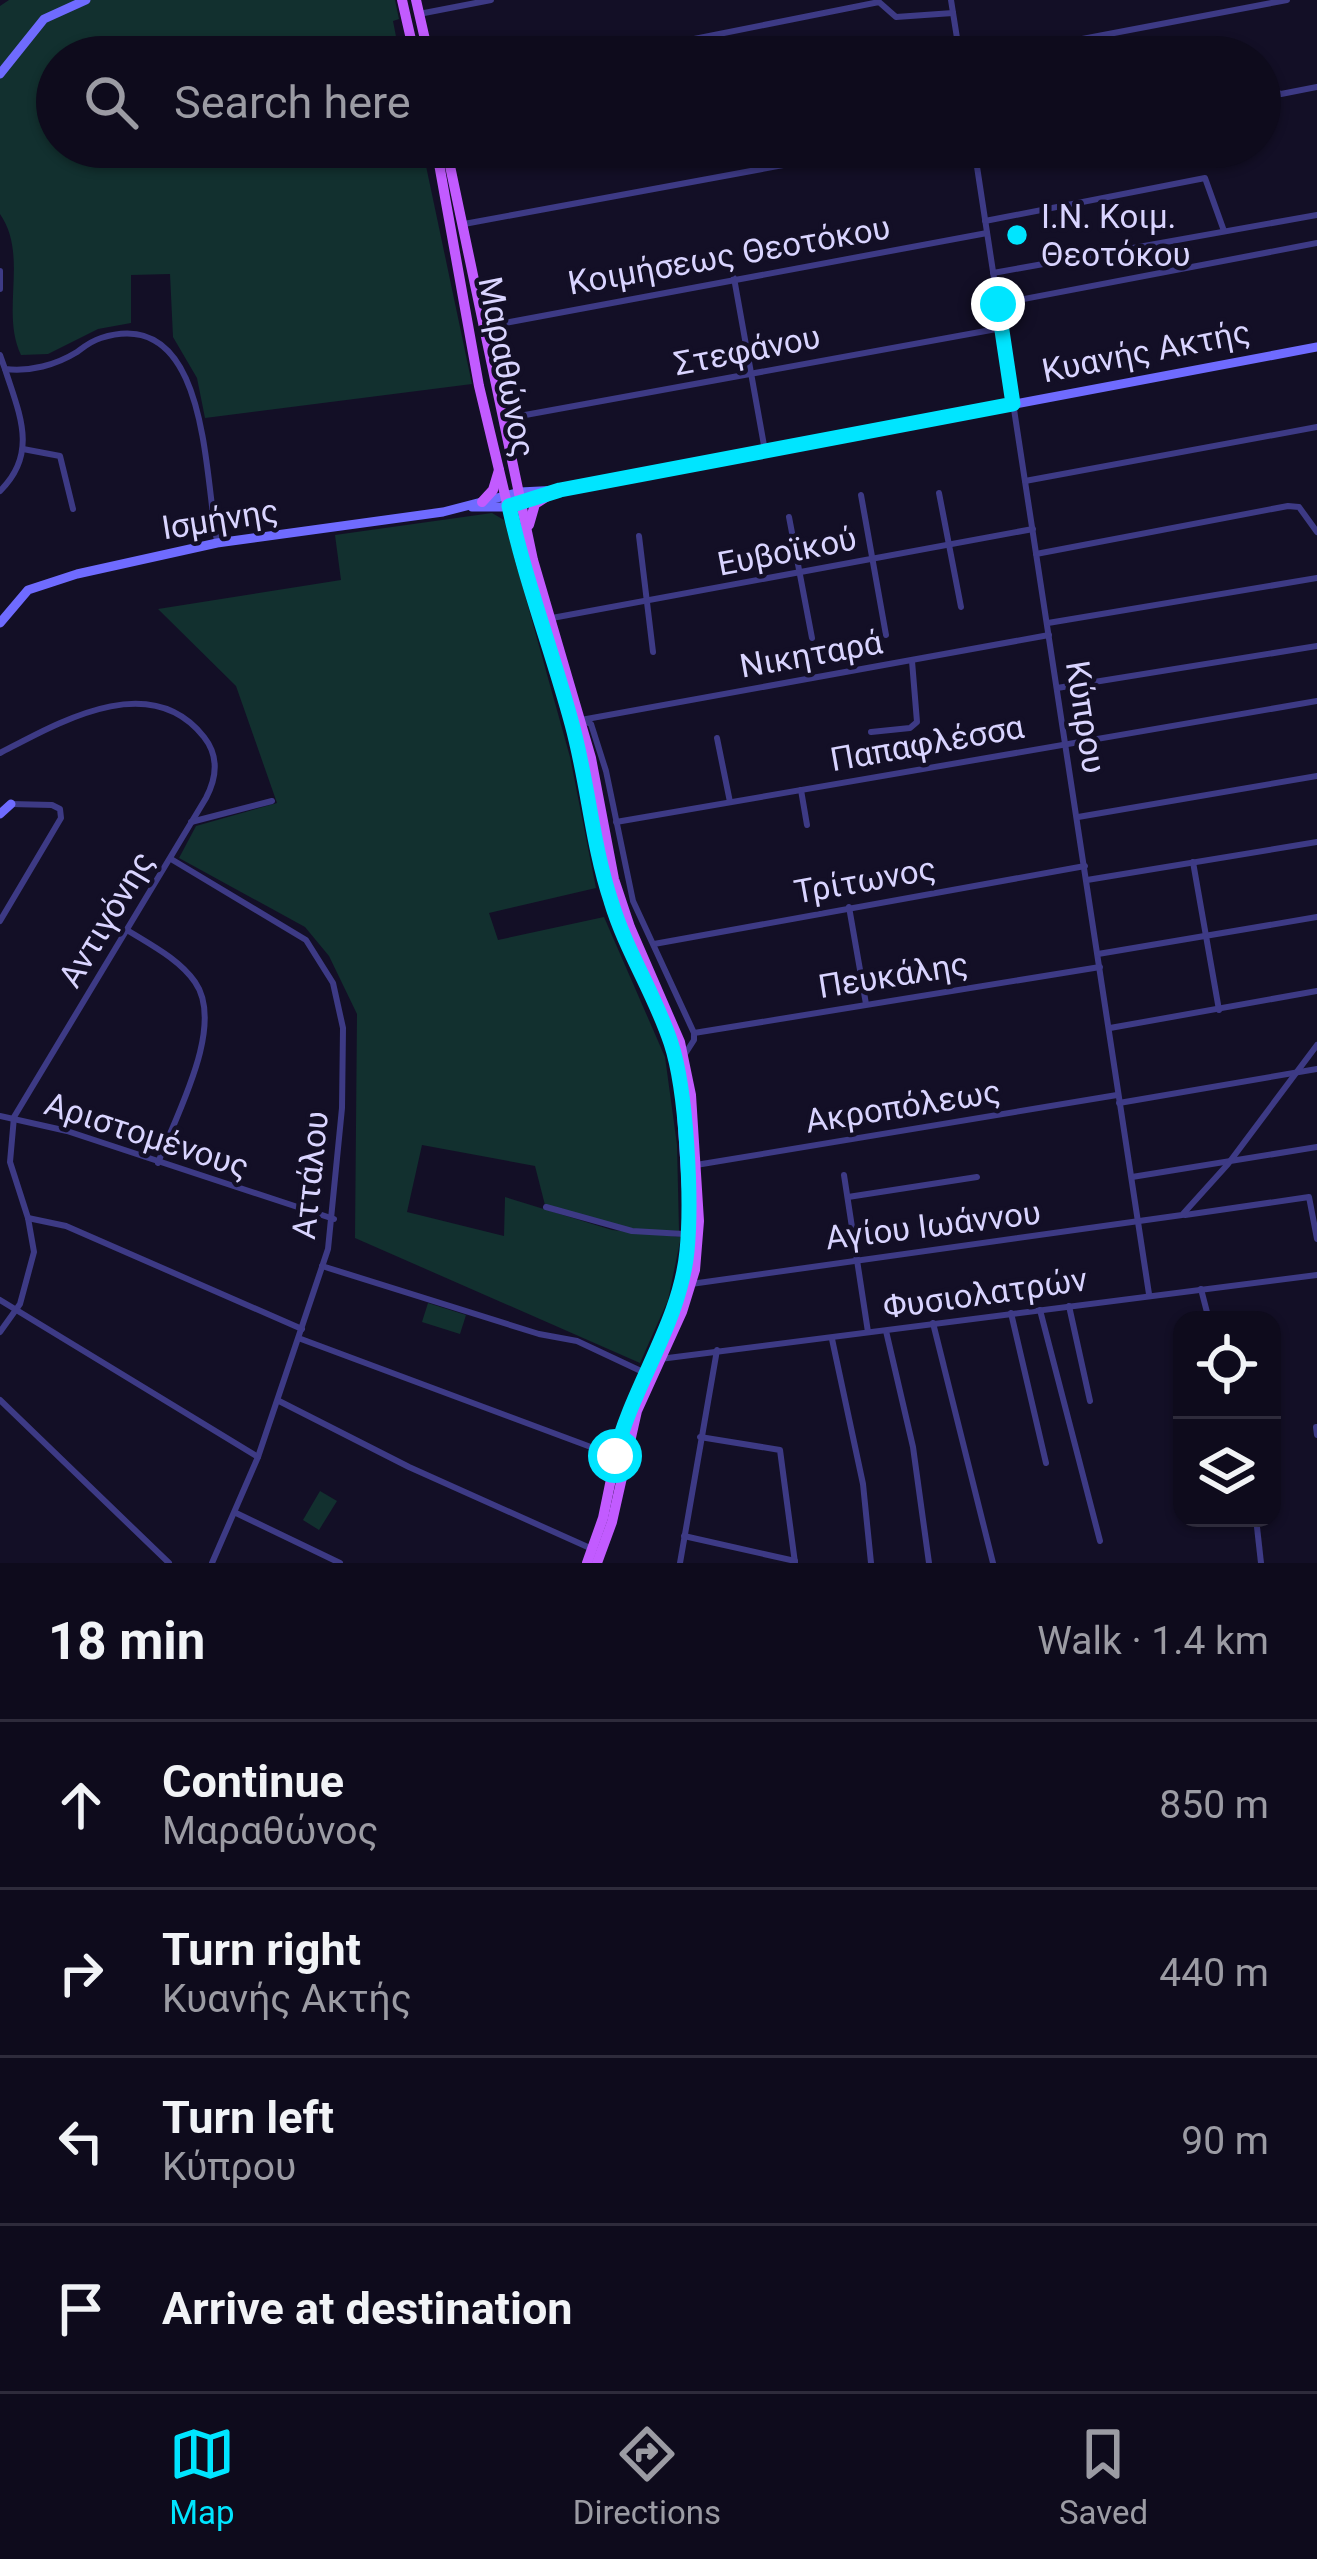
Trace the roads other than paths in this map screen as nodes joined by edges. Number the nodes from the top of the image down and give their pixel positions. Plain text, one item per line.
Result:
1 (86, 0) edge
2 (402, 0) edge
3 (416, 0) edge
4 (491, 0) edge
5 (951, 0) edge
6 (1287, 0) edge
7 (953, 13) junction
8 (419, 14) junction
9 (410, 36) edge
10 (424, 36) edge
11 (709, 36) edge
12 (956, 36) edge
13 (1098, 36) edge
14 (0, 74) edge
15 (1317, 87) edge
16 (1281, 94) edge
17 (440, 168) edge
18 (450, 168) edge
19 (766, 168) edge
20 (977, 168) edge
21 (1317, 214) edge
22 (985, 221) junction
23 (461, 224) junction
24 (1224, 231) junction
25 (987, 233) junction
26 (1317, 243) edge
27 (0, 271) edge
28 (993, 272) junction
29 (734, 278) junction
30 (0, 289) edge
31 (998, 304) junction
32 (481, 327) junction
33 (1002, 328) junction
34 (1317, 346) edge
35 (0, 356) edge
36 (5, 369) junction
37 (750, 375) junction
38 (1013, 404) junction
39 (502, 419) junction
40 (1317, 427) edge
41 (23, 449) junction
42 (765, 451) junction
43 (500, 467) junction
44 (1025, 481) junction
45 (0, 490) edge
46 (560, 490) junction
47 (939, 493) dead end
48 (861, 495) dead end
49 (546, 497) junction
50 (514, 499) junction
51 (482, 502) junction
52 (467, 507) junction
53 (73, 508) dead end
54 (789, 517) dead end
55 (1033, 529) junction
56 (1317, 532) edge
57 (528, 534) junction
58 (639, 536) dead end
59 (218, 543) junction
60 (949, 545) junction
61 (1036, 554) junction
62 (873, 560) junction
63 (799, 574) junction
64 (1317, 578) edge
65 (647, 603) junction
66 (962, 608) dead end
67 (550, 619) junction
68 (0, 623) edge
69 (1047, 623) junction
70 (886, 635) dead end
71 (1049, 635) junction
72 (812, 638) dead end
73 (1317, 646) edge
74 (653, 652) dead end
75 (912, 661) junction
76 (1057, 688) junction
77 (1317, 701) edge
78 (581, 720) junction
79 (871, 732) dead end
80 (717, 738) dead end
81 (1066, 744) junction
82 (0, 753) edge
83 (1317, 776) edge
84 (801, 790) junction
85 (272, 800) dead end
86 (730, 802) junction
87 (6, 804) edge
88 (0, 814) edge
89 (1077, 818) junction
90 (191, 822) junction
91 (616, 822) junction
92 (807, 825) dead end
93 (1317, 842) edge
94 (170, 859) junction
95 (1193, 862) junction
96 (1085, 866) junction
97 (1087, 880) junction
98 (849, 907) junction
99 (1317, 917) edge
100 (0, 921) edge
101 (127, 930) junction
102 (1207, 937) junction
103 (653, 944) junction
104 (1098, 954) junction
105 (1100, 967) junction
106 (1317, 991) edge
107 (866, 1004) junction
108 (1220, 1010) junction
109 (1110, 1028) junction
110 (694, 1033) junction
111 (1317, 1045) edge
112 (684, 1055) junction
113 (1317, 1069) edge
114 (1294, 1073) junction
115 (1118, 1099) junction
116 (0, 1116) edge
117 (14, 1117) junction
118 (1317, 1147) edge
119 (158, 1163) junction
120 (1228, 1164) junction
121 (696, 1165) junction
122 (844, 1175) dead end
123 (977, 1177) dead end
124 (1132, 1177) junction
125 (848, 1197) junction
126 (546, 1208) dead end
127 (1182, 1215) junction
128 (28, 1218) junction
129 (334, 1219) junction
130 (1140, 1221) junction
131 (688, 1234) junction
132 (1317, 1240) edge
133 (857, 1260) junction
134 (322, 1266) junction
135 (1317, 1275) edge
136 (691, 1284) junction
137 (1201, 1289) junction
138 (1149, 1294) junction
139 (0, 1300) edge
140 (1069, 1306) junction
141 (17, 1310) junction
142 (1040, 1310) junction
143 (1207, 1311) edge
144 (1011, 1313) junction
145 (933, 1323) junction
146 (304, 1329) junction
147 (886, 1330) junction
148 (0, 1332) edge
149 (868, 1333) junction
150 (301, 1339) junction
151 (832, 1339) junction
152 (717, 1350) junction
153 (661, 1359) junction
154 (643, 1372) junction
155 (0, 1400) edge
156 (279, 1401) junction
157 (1090, 1401) dead end
158 (700, 1437) junction
159 (615, 1456) junction
160 (259, 1457) junction
161 (1046, 1463) dead end
162 (236, 1513) junction
163 (1257, 1527) edge
164 (684, 1536) junction
165 (1100, 1541) dead end
166 (595, 1556) edge
167 (795, 1562) edge
168 (169, 1563) edge
169 (212, 1563) edge
170 (340, 1563) edge
171 (587, 1563) edge
172 (680, 1563) edge
173 (871, 1563) edge
174 (929, 1563) edge
175 (993, 1563) edge
176 (1261, 1563) edge

1 - 14 street
2 - 9 main road
3 - 8 main road
4 - 8 street
5 - 7 street
6 - 13 street
7 - 11 street
7 - 12 street
8 - 10 main road
15 - 16 street
17 - 43 main road, Μαραθώνος
18 - 23 main road, Μαραθώνος
19 - 23 street
20 - 22 street, Κύπρου
21 - 24 street
22 - 24 street
22 - 25 street, Κύπρου
23 - 32 main road, Μαραθώνος
24 - 28 street
25 - 28 street, Κύπρου
25 - 29 street, Κοιμήσεως Θεοτόκου
26 - 31 street
27 - 30 street
28 - 31 street, Κύπρου
29 - 32 street, Κοιμήσεως Θεοτόκου
29 - 37 street
31 - 33 street, Κύπρου
32 - 39 main road, Μαραθώνος
33 - 37 street, Στεφάνου
33 - 38 street, Κύπρου
34 - 38 street, Κυανής Ακτής
35 - 36 street
36 - 41 street
36 - 59 street
37 - 39 street, Στεφάνου
37 - 42 street
38 - 42 street, Κυανής Ακτής
38 - 44 street, Κύπρου
39 - 50 main road, Μαραθώνος
40 - 44 street
41 - 45 street
41 - 53 street
42 - 46 street, Κυανής Ακτής
43 - 50 main road, Μαραθώνος
43 - 51 main road
44 - 55 street, Κύπρου
46 - 49 street, Κυανής Ακτής
46 - 50 street, Κυανής Ακτής
47 - 60 street
48 - 62 street
49 - 50 street, Κυανής Ακτής
49 - 57 main road
50 - 51 street
50 - 52 street
50 - 57 main road, Μαραθώνος
50 - 131 main road, Μαραθώνος
51 - 52 street
52 - 59 street, Ισμήνης
54 - 63 street
55 - 60 street, Ευβοϊκού
55 - 61 street, Κύπρου
56 - 61 street
57 - 67 main road, Μαραθώνος
58 - 65 street
59 - 68 street, Ισμήνης
60 - 62 street, Ευβοϊκού
60 - 66 street
61 - 69 street, Κύπρου
62 - 63 street, Ευβοϊκού
62 - 70 street
63 - 65 street, Ευβοϊκού
63 - 72 street
64 - 69 street
65 - 67 street, Ευβοϊκού
65 - 74 street
67 - 78 main road, Μαραθώνος
69 - 71 street, Κύπρου
71 - 75 street, Νικηταρά
71 - 76 street, Κύπρου
73 - 76 street
75 - 78 street, Νικηταρά
75 - 79 street
76 - 81 street, Κύπρου
77 - 81 street, Παπαφλέσσα
78 - 91 street
78 - 112 main road, Μαραθώνος
80 - 86 street
81 - 84 street, Παπαφλέσσα
81 - 89 street, Κύπρου
82 - 90 street, Αντιγόνης
83 - 89 street
84 - 86 street, Παπαφλέσσα
84 - 92 street
85 - 90 street
86 - 91 street, Παπαφλέσσα
87 - 88 street
87 - 100 street
89 - 96 street, Κύπρου
90 - 94 street, Αντιγόνης
91 - 103 street
93 - 95 street
94 - 101 street, Αντιγόνης
94 - 129 street, Αττάλου
95 - 97 street
95 - 102 street
96 - 97 street, Κύπρου
96 - 98 street, Τρίτωνος
97 - 104 street, Κύπρου
98 - 103 street, Τρίτωνος
98 - 107 street
99 - 102 street
101 - 117 street, Αντιγόνης
101 - 119 street
102 - 104 street
102 - 108 street
103 - 110 street
104 - 105 street, Κύπρου
105 - 107 street, Πευκάλης
105 - 109 street, Κύπρου
106 - 108 street
107 - 110 street, Πευκάλης
108 - 109 street
109 - 115 street, Κύπρου
110 - 112 street
111 - 114 street
112 - 121 main road, Μαραθώνος
113 - 114 street, Ακροπόλεως
114 - 115 street, Ακροπόλεως
114 - 120 street
115 - 121 street, Ακροπόλεως
115 - 124 street, Κύπρου
116 - 117 street, Αριστομένους
117 - 119 street, Αριστομένους
117 - 128 street
118 - 120 street
119 - 129 street, Αριστομένους
120 - 124 street
120 - 127 street
121 - 136 main road, Μαραθώνος
122 - 125 street
123 - 125 street
124 - 130 street, Κύπρου
125 - 133 street
126 - 131 street
127 - 130 street, Αγίου Ιωάννου
127 - 132 street, Αγίου Ιωάννου
128 - 141 street
128 - 146 street
129 - 134 street, Αττάλου
130 - 133 street, Αγίου Ιωάννου
130 - 138 street, Κύπρου
131 - 154 main road, Μαραθώνος
133 - 136 street, Αγίου Ιωάννου
133 - 149 street
134 - 146 street, Αττάλου
134 - 154 street
135 - 137 street, Φυσιολατρών
136 - 153 main road, Μαραθώνος
137 - 138 street, Φυσιολατρών
137 - 143 street
138 - 140 street, Φυσιολατρών
139 - 141 street
140 - 142 street, Φυσιολατρών
140 - 157 street
141 - 148 street
141 - 160 street
142 - 144 street, Φυσιολατρών
142 - 165 street
144 - 145 street, Φυσιολατρών
144 - 161 street
145 - 147 street, Φυσιολατρών
145 - 175 street
146 - 150 street, Αττάλου
147 - 149 street, Φυσιολατρών
147 - 174 street
149 - 151 street, Φυσιολατρών
150 - 156 street, Αττάλου
150 - 159 street
151 - 152 street, Φυσιολατρών
151 - 173 street
152 - 153 street, Φυσιολατρών
152 - 158 street
153 - 166 main road, Μαραθώνος
154 - 159 main road, Μαραθώνος
155 - 168 street
156 - 160 street, Αττάλου
156 - 166 street
158 - 164 street
158 - 167 street
159 - 166 main road, Μαραθώνος
160 - 162 street, Αττάλου
162 - 169 street, Αττάλου
162 - 170 street
163 - 176 street
164 - 167 street
164 - 172 street
166 - 171 main road, Μαραθώνος

